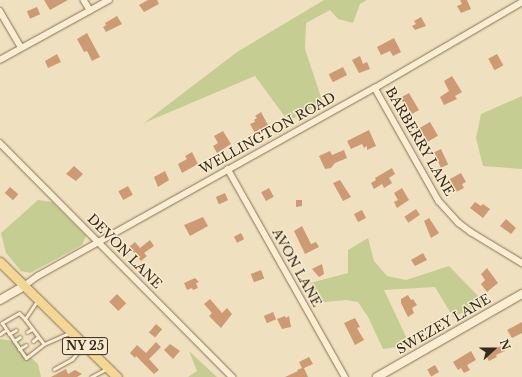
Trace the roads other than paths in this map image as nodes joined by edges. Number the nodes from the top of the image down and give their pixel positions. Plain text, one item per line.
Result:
1 (84, 0) edge
2 (109, 0) edge
3 (522, 2) edge
4 (90, 10) junction
5 (0, 11) edge
6 (22, 47) junction
7 (0, 60) edge
8 (375, 88) junction
9 (0, 143) edge
10 (228, 169) junction
11 (98, 241) junction
12 (0, 262) edge
13 (522, 263) edge
14 (24, 286) junction
15 (522, 294) edge
16 (0, 300) edge
17 (38, 300) junction
18 (26, 321) junction
19 (1, 322) edge
20 (22, 325) dead end
21 (32, 329) junction
22 (6, 330) junction
23 (16, 330) dead end
24 (27, 332) dead end
25 (71, 332) junction
26 (0, 334) edge
27 (9, 334) junction
28 (20, 337) dead end
29 (38, 337) junction
30 (33, 341) dead end
31 (14, 342) junction
32 (44, 344) junction
33 (26, 345) dead end
34 (84, 345) junction
35 (19, 349) junction
36 (108, 368) junction
37 (54, 369) dead end
38 (91, 377) edge
39 (116, 377) edge
40 (232, 377) edge
41 (345, 377) edge
42 (377, 377) edge

1 - 4 street
2 - 4 street
3 - 8 street, WELLINGTON ROAD
4 - 6 street
5 - 6 street
6 - 7 street
8 - 10 street, WELLINGTON ROAD
8 - 13 street, BARBERRY LANE
9 - 11 street, DEVON LANE
10 - 11 street, WELLINGTON ROAD
10 - 41 street, AVON LANE
11 - 14 street, WELLINGTON ROAD
11 - 40 street, DEVON LANE
12 - 14 main road, NY 25
14 - 16 street
14 - 17 main road, NY 25
15 - 42 street, SWEZEY LANE
17 - 18 lane
17 - 25 main road, NY 25
18 - 19 lane
18 - 20 lane
18 - 21 lane
19 - 22 lane
21 - 24 lane
21 - 29 lane
22 - 26 lane
22 - 27 lane
23 - 27 lane
25 - 32 lane
25 - 34 main road, NY 25
27 - 31 lane
28 - 31 lane
29 - 30 lane
29 - 32 lane
31 - 35 lane
32 - 35 lane
33 - 35 lane
34 - 36 main road, NY 25
34 - 37 lane
36 - 38 lane
36 - 39 main road, NY 25

